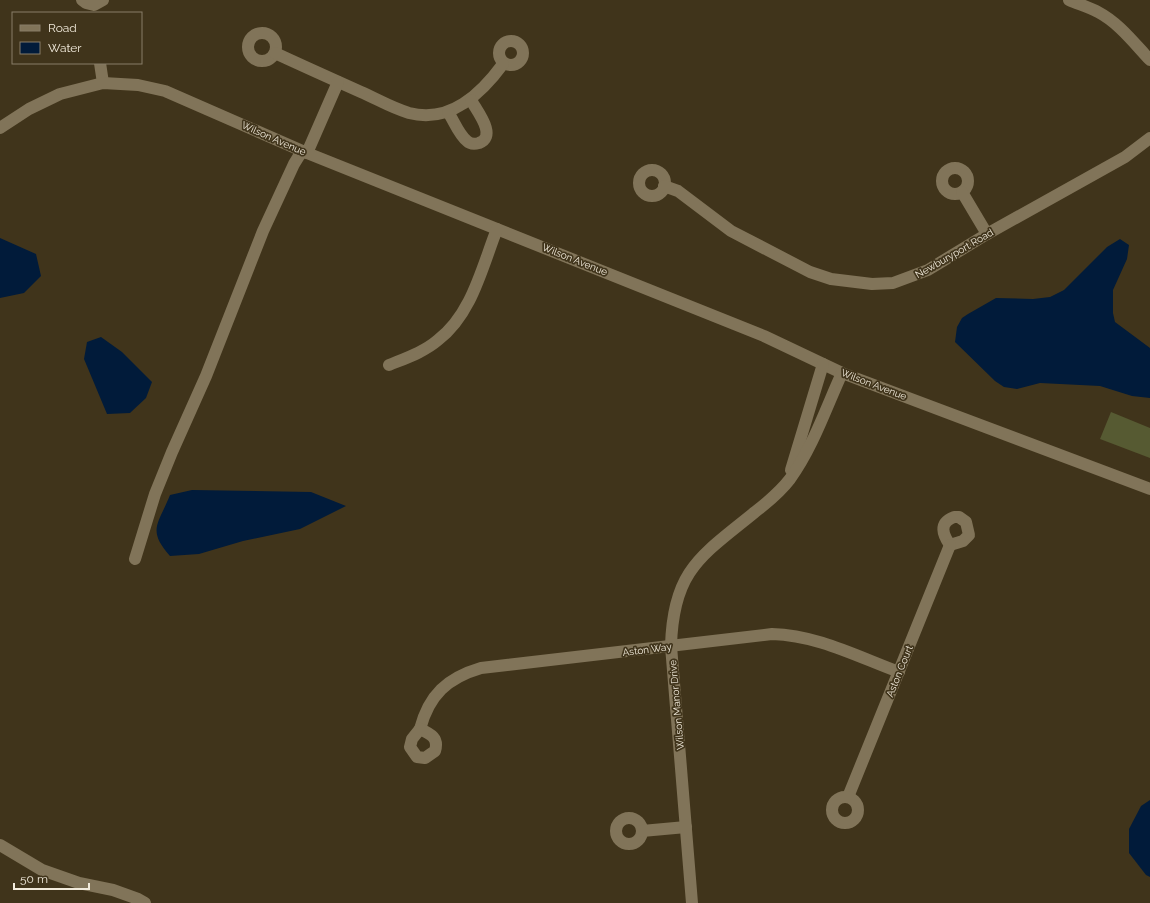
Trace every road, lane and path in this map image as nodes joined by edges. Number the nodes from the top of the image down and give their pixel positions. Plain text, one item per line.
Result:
1 (82, 0) edge
2 (1069, 0) edge
3 (97, 6) edge
4 (274, 53) dead end
5 (1150, 60) edge
6 (100, 64) edge
7 (503, 64) dead end
8 (338, 82) junction
9 (102, 83) junction
10 (470, 100) junction
11 (448, 112) junction
12 (0, 128) edge
13 (1150, 138) edge
14 (305, 152) junction
15 (664, 186) dead end
16 (962, 192) dead end
17 (497, 228) junction
18 (987, 234) junction
19 (823, 364) junction
20 (389, 365) dead end
21 (842, 373) junction
22 (788, 481) junction
23 (1150, 489) edge
24 (950, 546) dead end
25 (135, 559) dead end
26 (671, 646) junction
27 (899, 672) junction
28 (420, 729) dead end
29 (848, 797) dead end
30 (686, 826) junction
31 (642, 831) dead end
32 (0, 845) edge
33 (145, 903) edge
34 (692, 903) edge

1 - 3 street
2 - 5 street
4 - 8 street
6 - 9 street
7 - 10 street
8 - 11 street
8 - 14 street
9 - 12 street, Wilson Avenue
9 - 14 street, Wilson Avenue
10 - 11 street
10 - 11 street
13 - 18 street, Newburyport Road
14 - 17 street, Wilson Avenue
14 - 25 street
15 - 18 street, Newburyport Road
16 - 18 street
17 - 19 street, Wilson Avenue
17 - 20 street
19 - 21 street, Wilson Avenue
19 - 22 street, Wilson Manor Drive
21 - 22 street, Wilson Manor Drive
21 - 23 street, Wilson Avenue
22 - 26 street, Wilson Manor Drive
24 - 27 street, Aston Court
26 - 27 street, Aston Way
26 - 28 street, Aston Way
26 - 30 street, Wilson Manor Drive
27 - 29 street, Aston Court
30 - 31 street
30 - 34 street, Wilson Manor Drive
32 - 33 street

